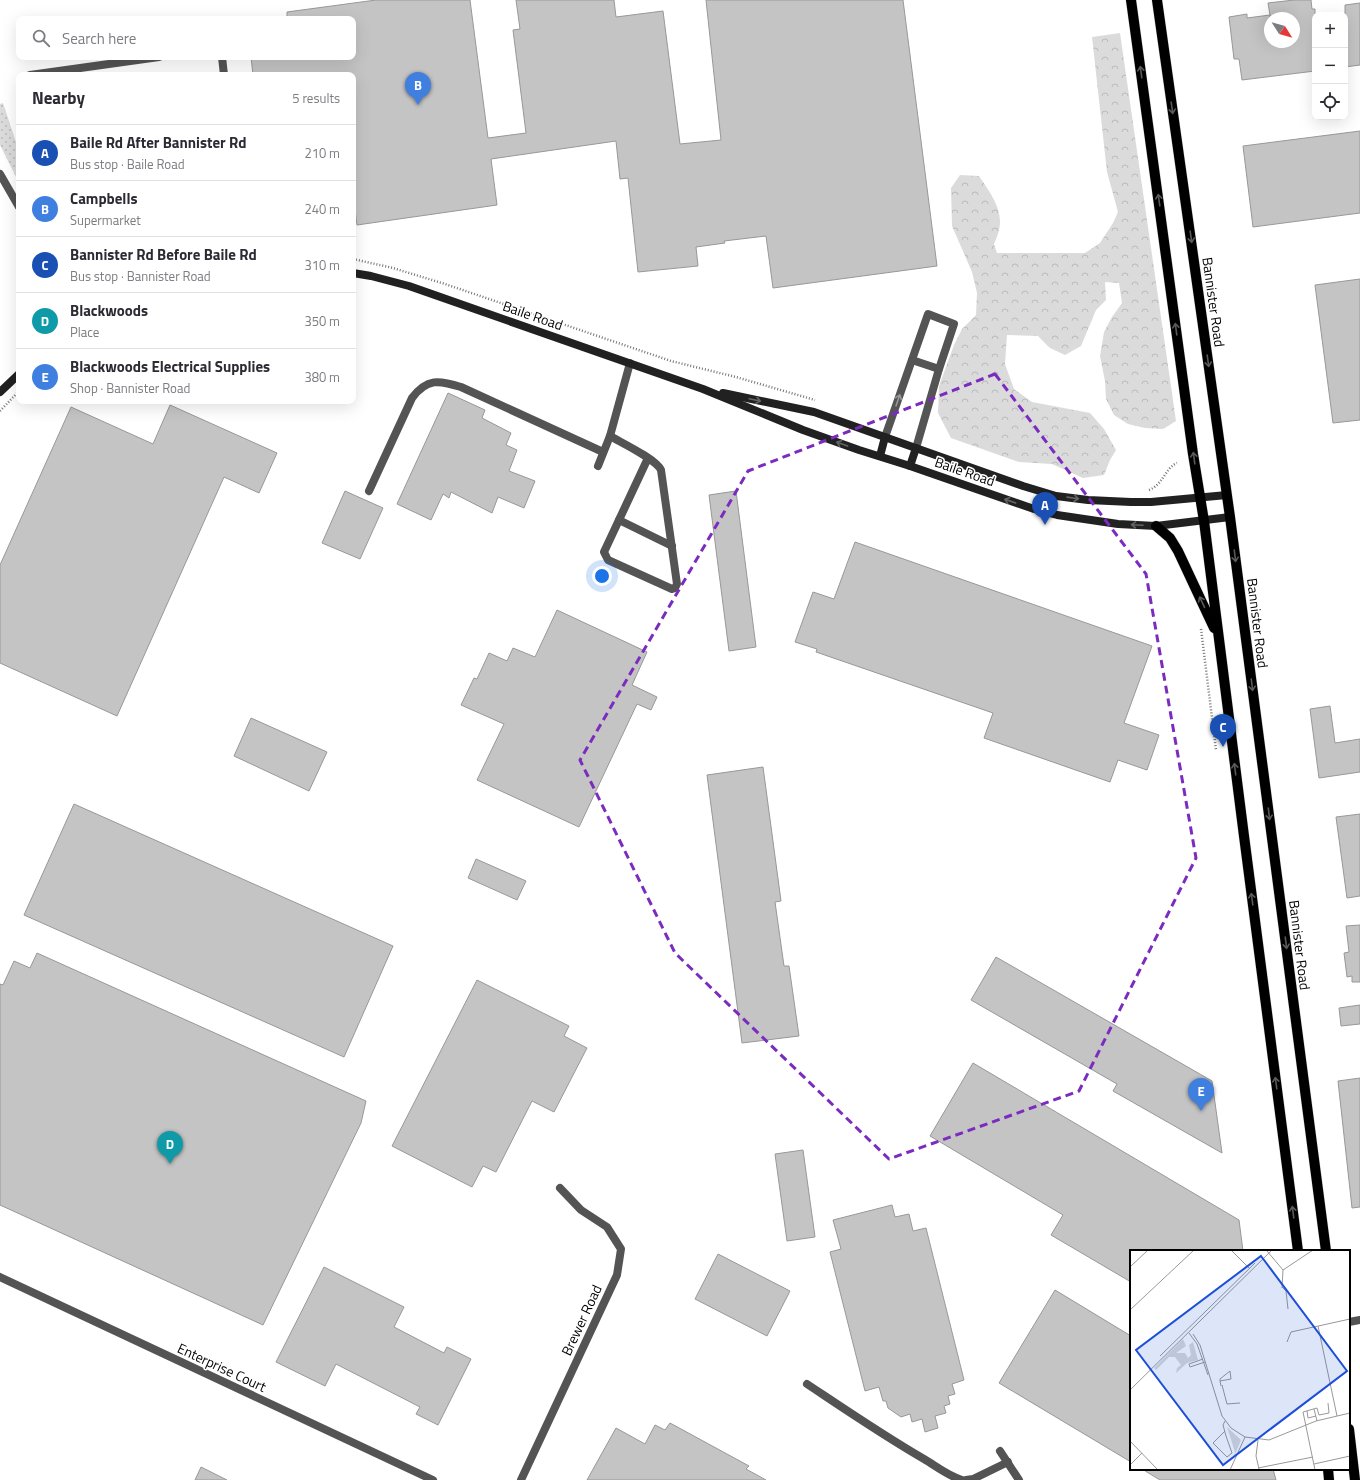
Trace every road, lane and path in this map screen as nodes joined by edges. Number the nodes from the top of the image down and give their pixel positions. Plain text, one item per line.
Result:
1 (1131, 0) edge
2 (1157, 0) edge
3 (138, 60) edge
4 (222, 60) edge
5 (52, 72) edge
6 (224, 72) edge
7 (0, 174) edge
8 (16, 202) edge
9 (356, 260) edge
10 (356, 273) edge
11 (912, 360) junction
12 (630, 363) junction
13 (939, 369) junction
14 (16, 377) edge
15 (703, 389) junction
16 (0, 392) edge
17 (16, 394) edge
18 (816, 400) dead end
19 (0, 412) edge
20 (610, 436) junction
21 (885, 437) junction
22 (916, 448) junction
23 (603, 452) junction
24 (880, 456) junction
25 (648, 458) junction
26 (1177, 463) dead end
27 (598, 466) dead end
28 (910, 466) junction
29 (1146, 490) dead end
30 (369, 491) dead end
31 (1227, 495) junction
32 (1199, 497) junction
33 (1230, 517) junction
34 (619, 520) junction
35 (1204, 521) junction
36 (1156, 526) junction
37 (672, 546) junction
38 (1200, 627) dead end
39 (1218, 637) junction
40 (1216, 750) dead end
41 (560, 1188) dead end
42 (1298, 1250) edge
43 (1326, 1250) edge
44 (0, 1277) edge
45 (1360, 1320) edge
46 (1350, 1322) edge
47 (807, 1384) dead end
48 (1350, 1438) edge
49 (1000, 1450) dead end
50 (1008, 1462) junction
51 (1328, 1470) edge
52 (434, 1480) edge
53 (521, 1480) edge
54 (962, 1480) edge
55 (966, 1480) edge
56 (1019, 1480) edge
57 (1329, 1480) edge
58 (1355, 1480) edge

32 -> 1 main road
2 -> 31 main road, Bannister Road
3 - 5 street
4 - 6 street
7 - 8 street
9 - 18 path
10 - 12 street, Baile Road
11 - 13 street
11 - 13 street
21 -> 11 street
12 - 15 street, Baile Road
12 - 20 street
13 - 22 street
14 - 16 street
15 -> 21 street, Baile Road
24 -> 15 street, Baile Road
17 - 19 path
20 - 23 street
20 - 25 street
21 - 22 street, Baile Road
21 - 24 street
22 - 28 street
22 -> 32 street, Baile Road
23 - 27 street
23 - 30 street
24 - 28 street, Baile Road
25 - 34 street
25 - 37 street
26 - 29 path
36 -> 28 street, Baile Road
31 - 32 street, Baile Road
31 - 33 main road, Bannister Road
32 - 35 main road
33 - 35 street, Baile Road
33 -> 43 main road, Bannister Road
34 - 37 street
34 - 37 street
35 - 36 street, Baile Road
35 - 39 main road
39 -> 36 main road
38 - 40 path
42 -> 39 main road
41 - 53 street, Brewer Road
44 - 52 street, Enterprise Court
45 - 46 street
47 - 54 street
48 - 58 main road
49 - 50 street
50 - 55 street
50 - 56 street
51 - 57 main road

